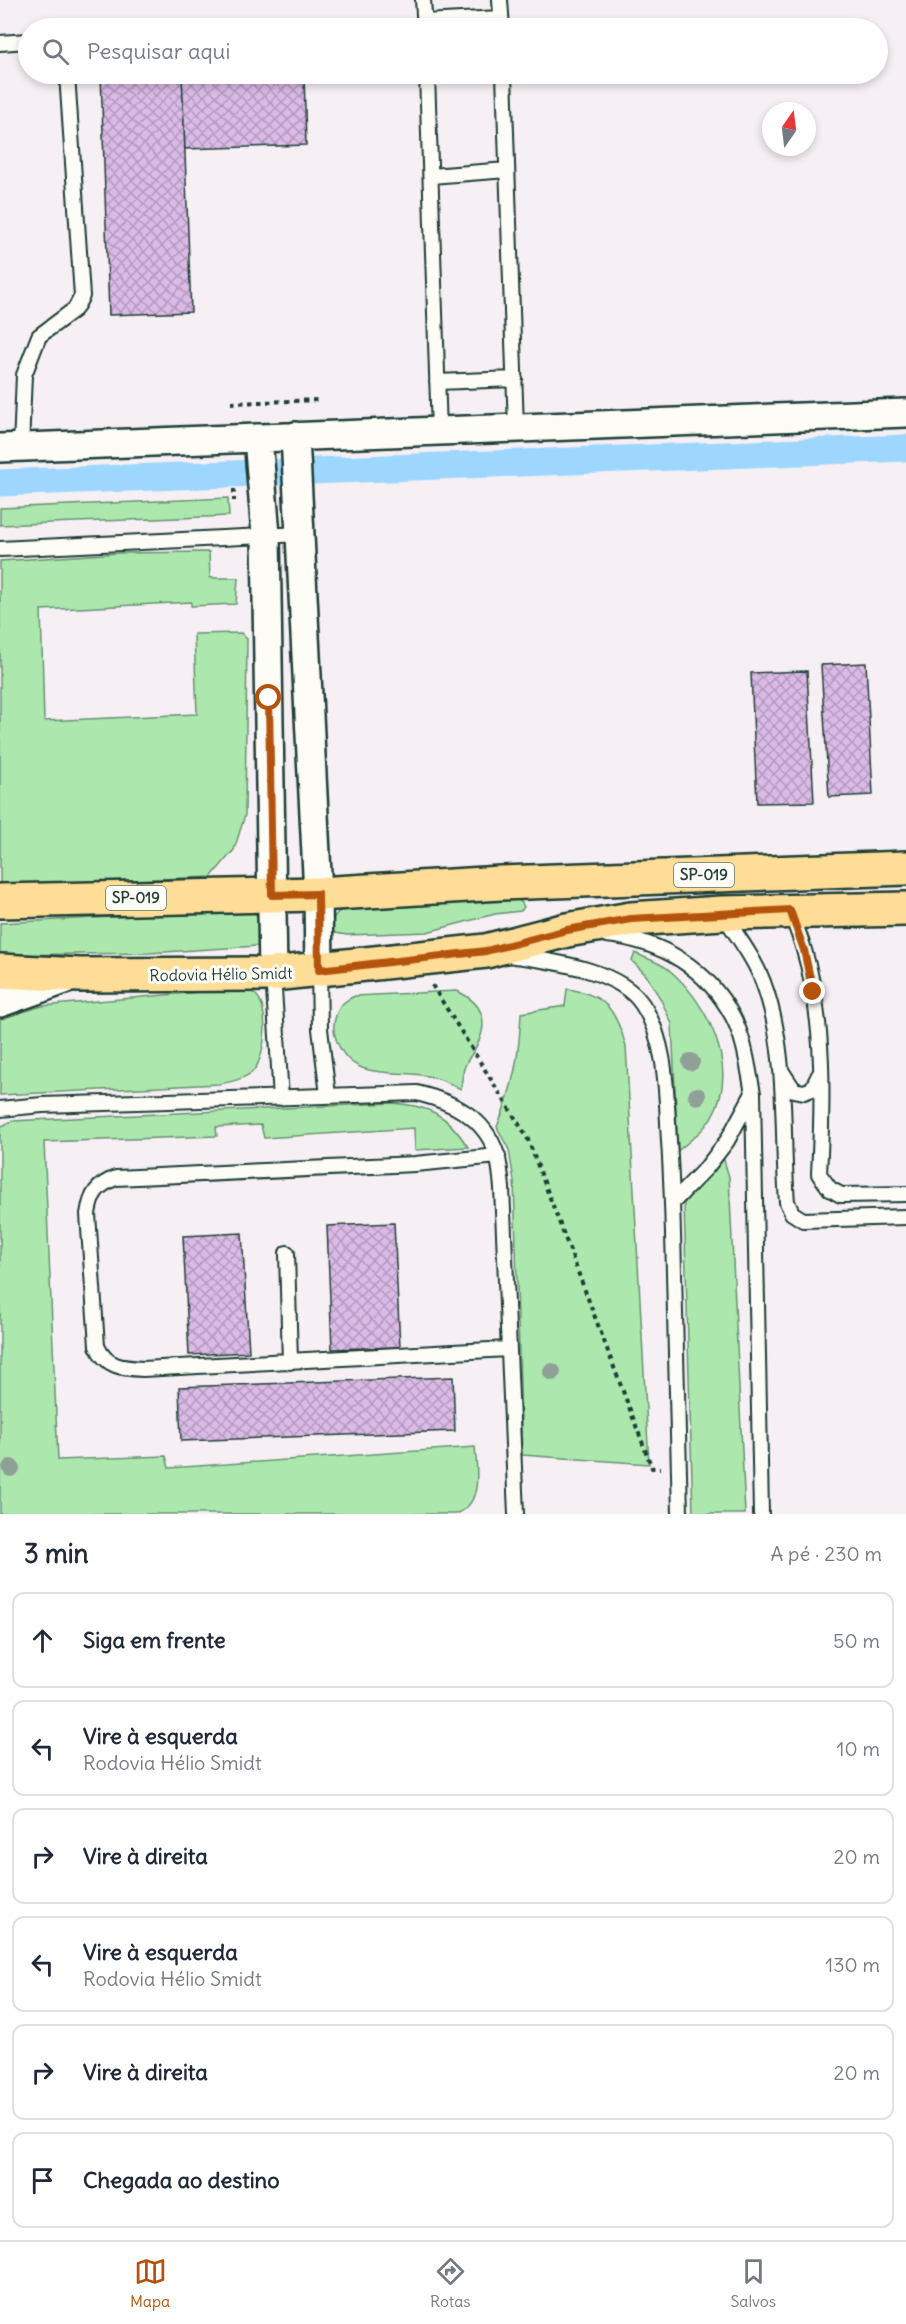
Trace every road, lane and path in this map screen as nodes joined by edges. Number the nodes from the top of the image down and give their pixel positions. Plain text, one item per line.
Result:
1 (423, 0) edge
2 (500, 0) edge
3 (424, 18) edge
4 (502, 18) edge
5 (18, 42) edge
6 (0, 43) edge
7 (68, 84) edge
8 (427, 84) edge
9 (504, 84) edge
10 (507, 170) junction
11 (431, 176) junction
12 (515, 379) junction
13 (437, 382) junction
14 (320, 400) dead end
15 (231, 403) dead end
16 (906, 413) edge
17 (516, 429) junction
18 (439, 432) junction
19 (11, 448) edge
20 (296, 448) junction
21 (260, 451) junction
22 (301, 534) junction
23 (266, 535) junction
24 (0, 549) edge
25 (906, 868) edge
26 (318, 894) junction
27 (272, 895) junction
28 (0, 902) edge
29 (906, 909) edge
30 (790, 910) junction
31 (722, 913) junction
32 (567, 930) junction
33 (486, 951) junction
34 (319, 970) junction
35 (0, 971) edge
36 (273, 974) junction
37 (80, 975) junction
38 (432, 984) dead end
39 (0, 1002) edge
40 (781, 1071) junction
41 (820, 1071) junction
42 (753, 1093) junction
43 (328, 1095) junction
44 (281, 1098) junction
45 (0, 1109) edge
46 (498, 1156) junction
47 (906, 1194) edge
48 (673, 1202) junction
49 (906, 1216) edge
50 (287, 1253) dead end
51 (508, 1349) junction
52 (290, 1362) junction
53 (679, 1468) junction
54 (516, 1514) edge
55 (680, 1514) edge
56 (761, 1514) edge

1 - 3 lane
2 - 4 lane
5 - 6 lane
7 - 19 lane
8 - 11 lane
9 - 10 lane
10 - 11 lane
10 - 12 lane
11 - 13 lane
12 - 13 lane
12 - 17 lane
13 - 18 lane
14 - 15 path
16 - 17 street
17 - 18 street
18 - 20 street
19 - 21 street
20 - 21 street
20 - 22 street
21 - 23 street
22 - 23 lane
22 - 26 street
23 - 24 lane
23 - 27 street
25 - 26 main road, SP-019
26 - 27 main road, SP-019
26 - 34 street
27 - 28 main road, SP-019
27 - 36 street
29 - 30 main road, Rodovia Hélio Smidt
30 - 31 main road, Rodovia Hélio Smidt
30 - 41 lane
31 - 32 main road, Rodovia Hélio Smidt
31 - 40 lane
32 - 33 main road, Rodovia Hélio Smidt
32 - 42 lane
33 - 34 main road, Rodovia Hélio Smidt
33 - 48 lane
34 - 36 main road, Rodovia Hélio Smidt
34 - 43 lane
35 - 37 main road, Rodovia Hélio Smidt
36 - 37 main road, Rodovia Hélio Smidt
36 - 44 lane
37 - 39 street
38 - 53 path
40 - 41 lane
40 - 49 lane
41 - 47 lane
42 - 48 lane
42 - 56 lane
43 - 44 lane
43 - 46 lane
44 - 45 lane
46 - 51 lane
46 - 52 lane
48 - 53 lane
50 - 52 lane
51 - 52 lane
51 - 54 lane
53 - 55 lane

